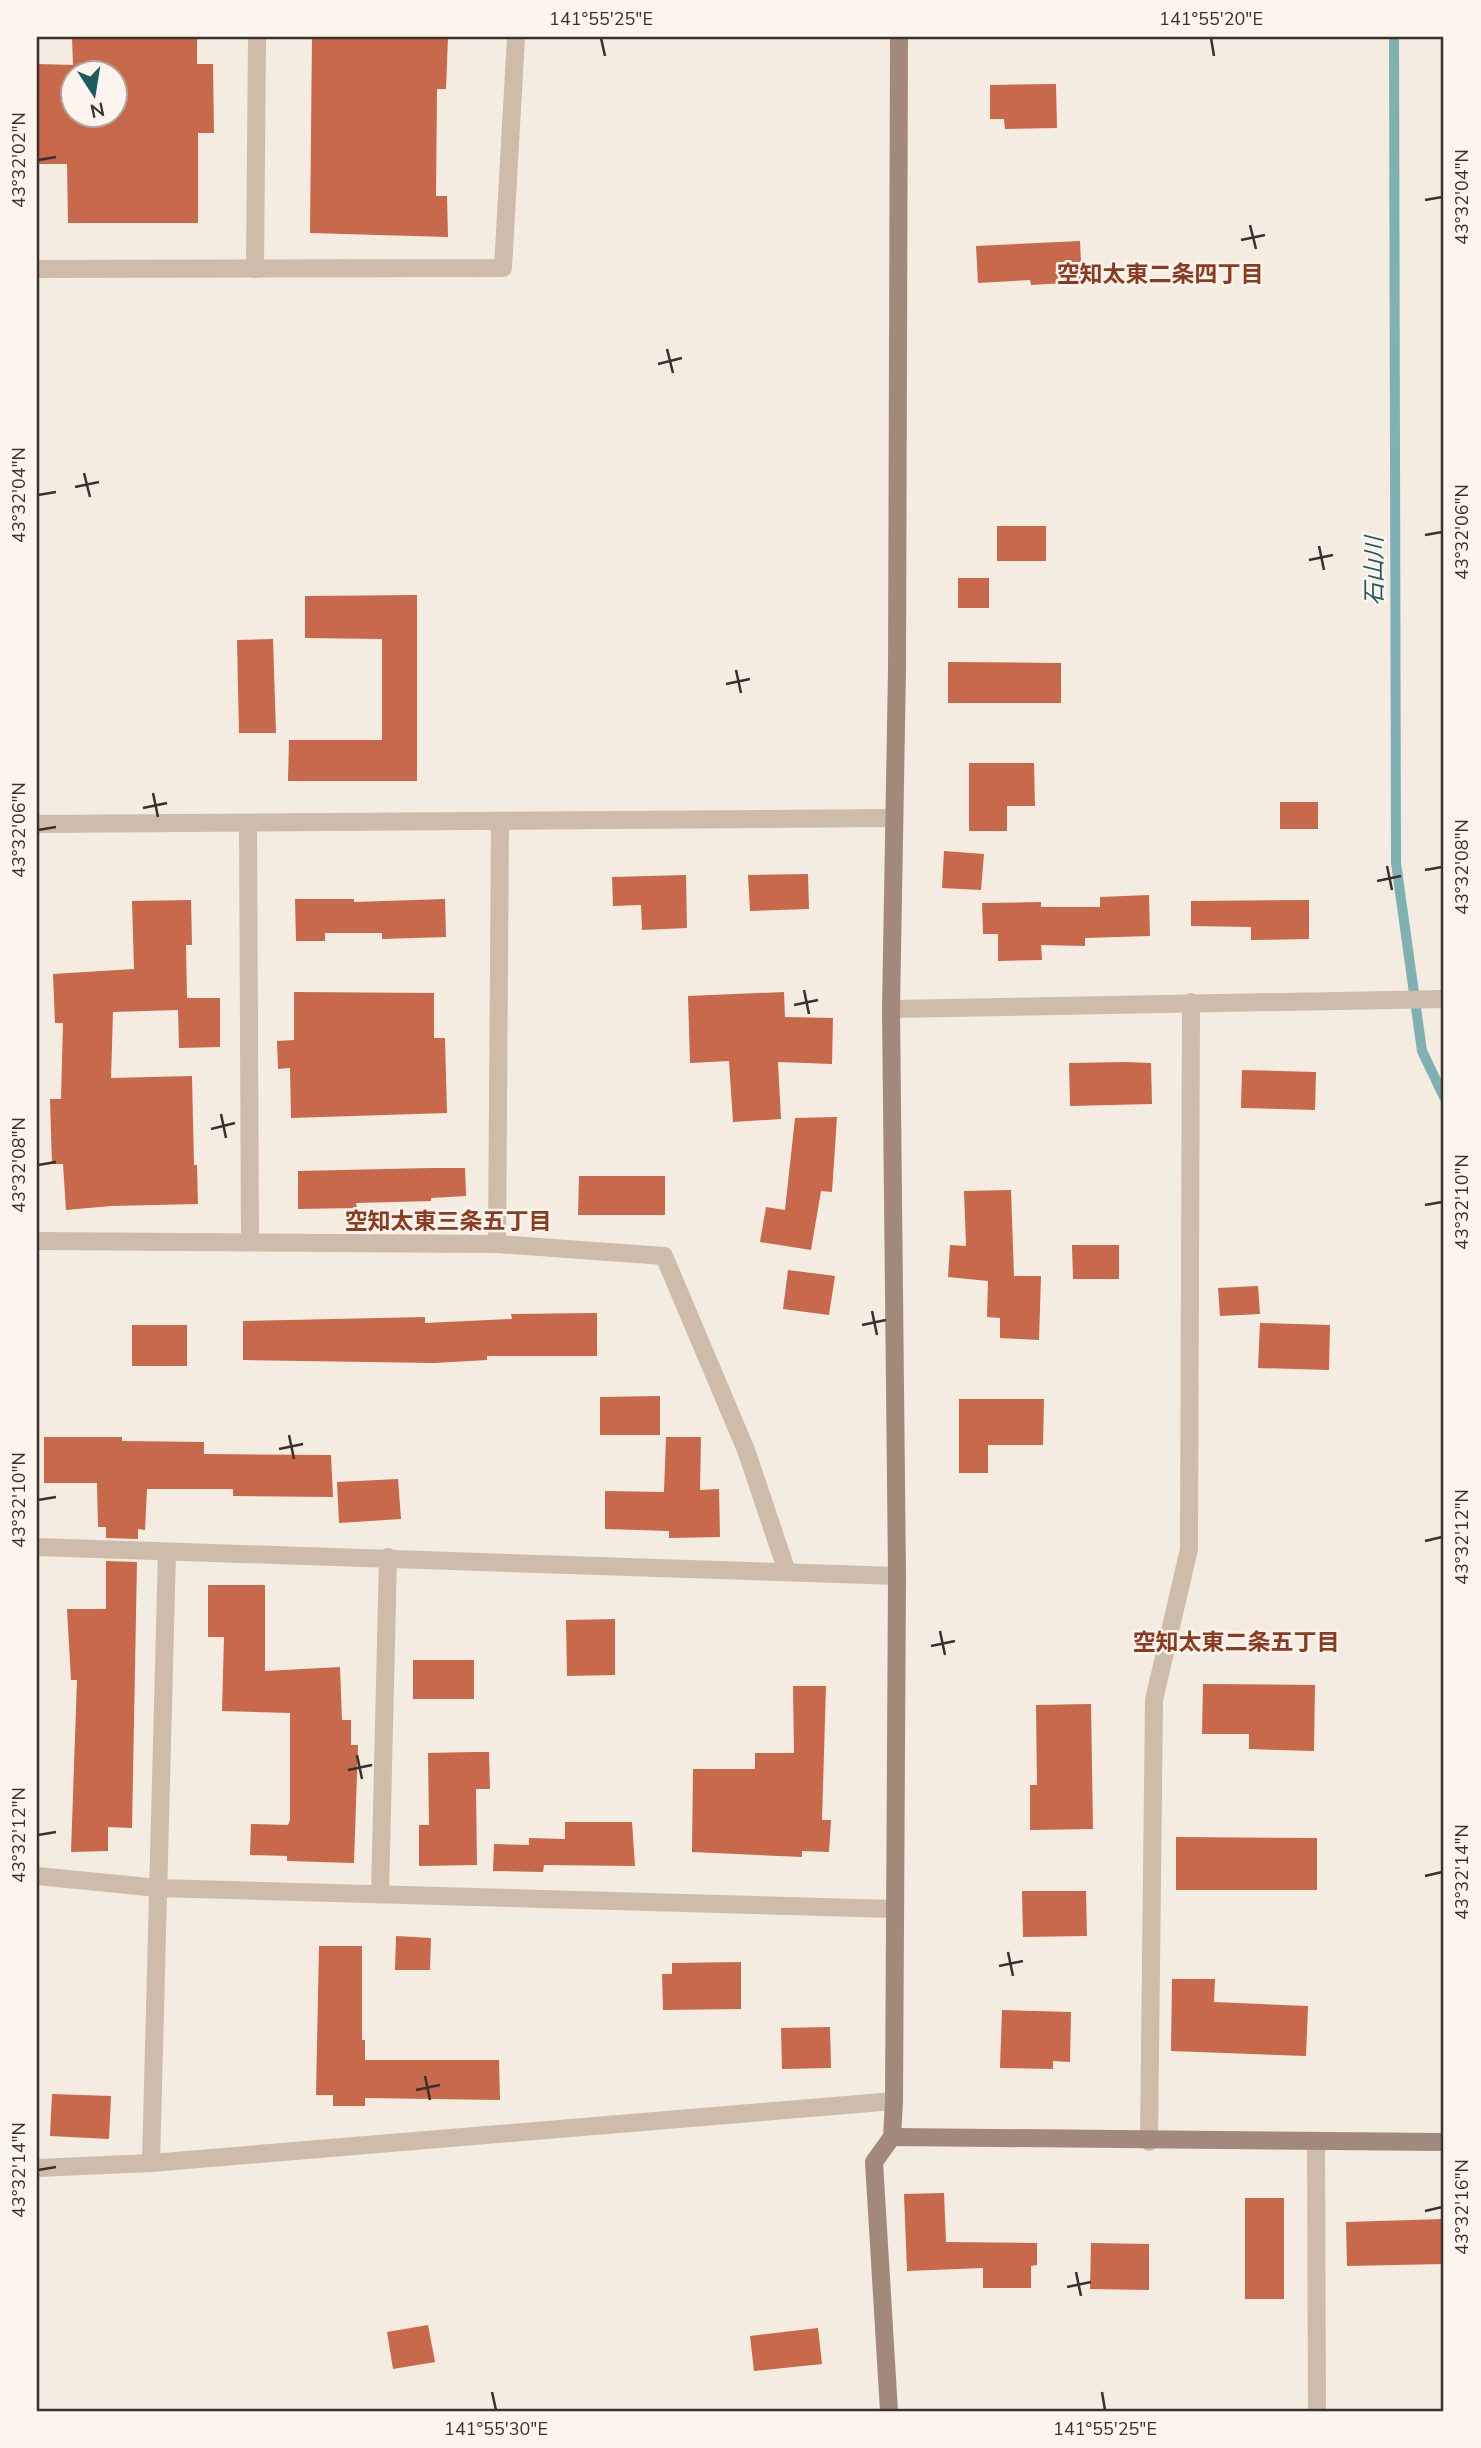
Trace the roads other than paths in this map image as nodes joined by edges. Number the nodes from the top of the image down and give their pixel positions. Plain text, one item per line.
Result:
1 (257, 37) edge
2 (516, 37) edge
3 (899, 37) edge
4 (37, 269) edge
5 (255, 269) junction
6 (894, 818) junction
7 (500, 821) junction
8 (248, 822) junction
9 (37, 824) edge
10 (1444, 999) edge
11 (1191, 1002) junction
12 (891, 1009) junction
13 (37, 1241) edge
14 (250, 1242) junction
15 (497, 1244) junction
16 (37, 1547) edge
17 (167, 1552) junction
18 (388, 1558) junction
19 (787, 1572) junction
20 (897, 1576) junction
21 (37, 1876) edge
22 (158, 1888) junction
23 (380, 1894) junction
24 (894, 1909) junction
25 (894, 2101) junction
26 (892, 2137) junction
27 (1149, 2141) junction
28 (1316, 2142) junction
29 (1444, 2142) edge
30 (150, 2163) junction
31 (37, 2168) edge
32 (889, 2411) edge
33 (1317, 2411) edge

1 - 5 street
2 - 5 street
3 - 6 street
4 - 5 street
6 - 7 street
6 - 12 street
7 - 8 street
7 - 15 street
8 - 9 street
8 - 14 street
10 - 11 street
11 - 12 street
11 - 27 street
12 - 20 street
13 - 14 street
14 - 15 street
15 - 19 street
16 - 17 street
17 - 18 street
17 - 22 street
18 - 19 street
18 - 23 street
19 - 20 street
20 - 24 street
21 - 22 street
22 - 23 street
22 - 30 street
23 - 24 street
24 - 25 street
25 - 26 street
25 - 30 street
26 - 27 street
26 - 32 street
27 - 28 street
28 - 29 street
28 - 33 street
30 - 31 street

